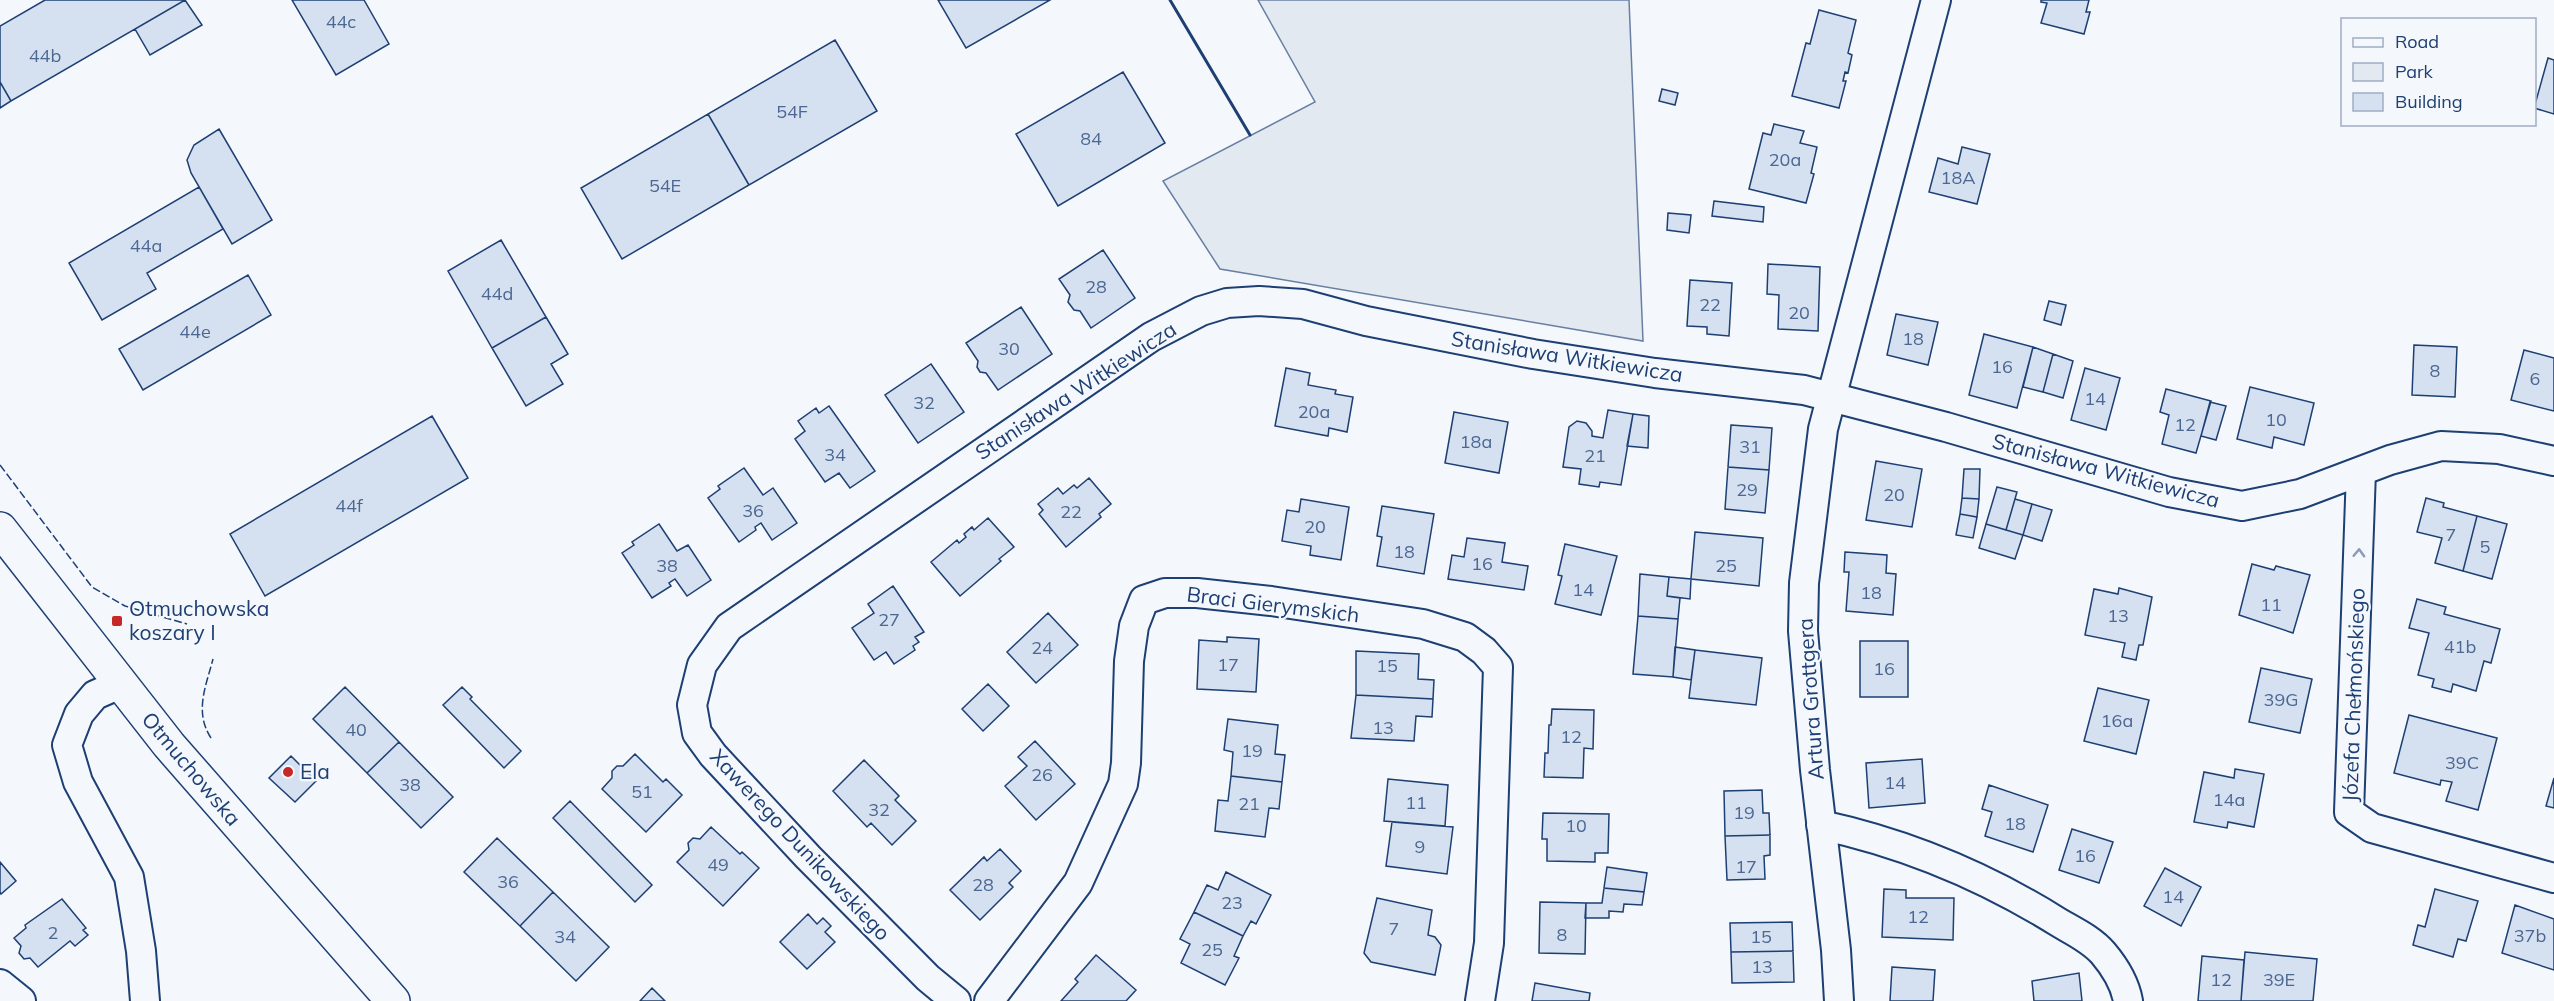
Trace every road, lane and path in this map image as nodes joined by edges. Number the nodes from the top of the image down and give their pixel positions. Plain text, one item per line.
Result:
1 (1936, 0) edge
2 (1832, 398) junction
3 (2554, 461) edge
4 (2361, 471) junction
5 (0, 529) edge
6 (702, 665) joint
7 (120, 684) junction
8 (1821, 825) junction
9 (2554, 878) edge
10 (0, 984) edge
11 (21, 1001) edge
12 (145, 1001) edge
13 (393, 1001) edge
14 (956, 1001) edge
15 (989, 1001) edge
16 (1480, 1001) edge
17 (1839, 1001) edge
18 (2128, 1001) edge

1 - 2 street
2 - 4 street, Stanisława Witkiewicza
2 - 6 street, Stanisława Witkiewicza
2 - 8 street, Artura Grottgera
3 - 4 street, Stanisława Witkiewicza
9 -> 4 street, Józefa Chełmońskiego
5 - 7 main road, Otmuchowska
6 - 14 street, Xawerego Dunikowskiego
7 - 12 street
7 - 13 main road, Otmuchowska
8 - 17 street, Artura Grottgera
8 - 18 street
10 - 11 street
15 - 16 street, Braci Gierymskich

